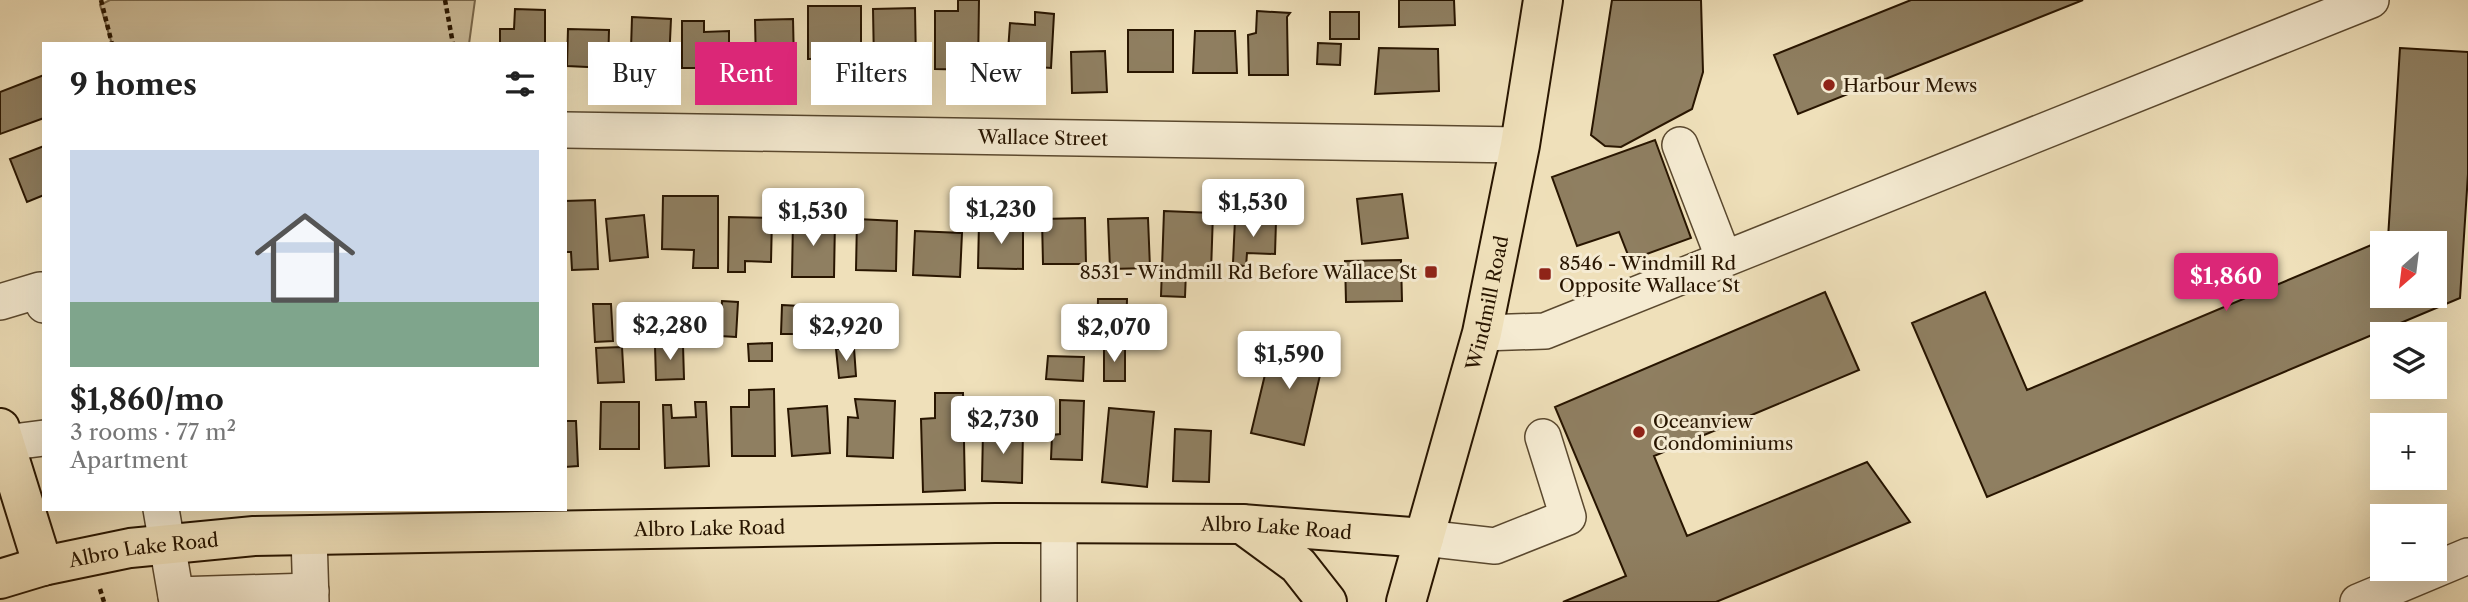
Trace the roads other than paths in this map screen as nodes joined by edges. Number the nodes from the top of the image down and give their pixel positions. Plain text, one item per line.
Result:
1 (1543, 0) edge
2 (2371, 0) edge
3 (567, 130) edge
4 (1520, 145) junction
5 (1680, 145) dead end
6 (1724, 259) junction
7 (42, 297) edge
8 (0, 302) edge
9 (1482, 334) junction
10 (2, 436) edge
11 (1543, 437) dead end
12 (42, 438) edge
13 (1059, 523) junction
14 (1242, 524) junction
15 (164, 527) edge
16 (309, 536) junction
17 (1424, 538) junction
18 (2468, 556) edge
19 (43, 566) junction
20 (0, 579) edge
21 (311, 597) edge
22 (176, 598) edge
23 (1059, 602) edge
24 (1327, 602) edge
25 (1406, 602) edge
26 (2358, 602) edge

1 - 4 main road, Windmill Road
2 - 6 street
3 - 4 street, Wallace Street
4 - 9 main road, Windmill Road
5 - 6 street
6 - 9 street
7 - 8 street
9 - 17 main road, Windmill Road
10 - 12 street
10 - 19 main road
11 - 17 street
13 - 14 main road, Albro Lake Road
13 - 16 main road, Albro Lake Road
13 - 23 street
14 - 17 main road, Albro Lake Road
14 - 24 main road
15 - 16 main road, Albro Lake Road
15 - 19 main road, Albro Lake Road
15 - 22 street
16 - 21 street
17 - 25 main road, Windmill Road
18 - 26 street
19 - 20 main road, Albro Lake Road
21 - 22 street

